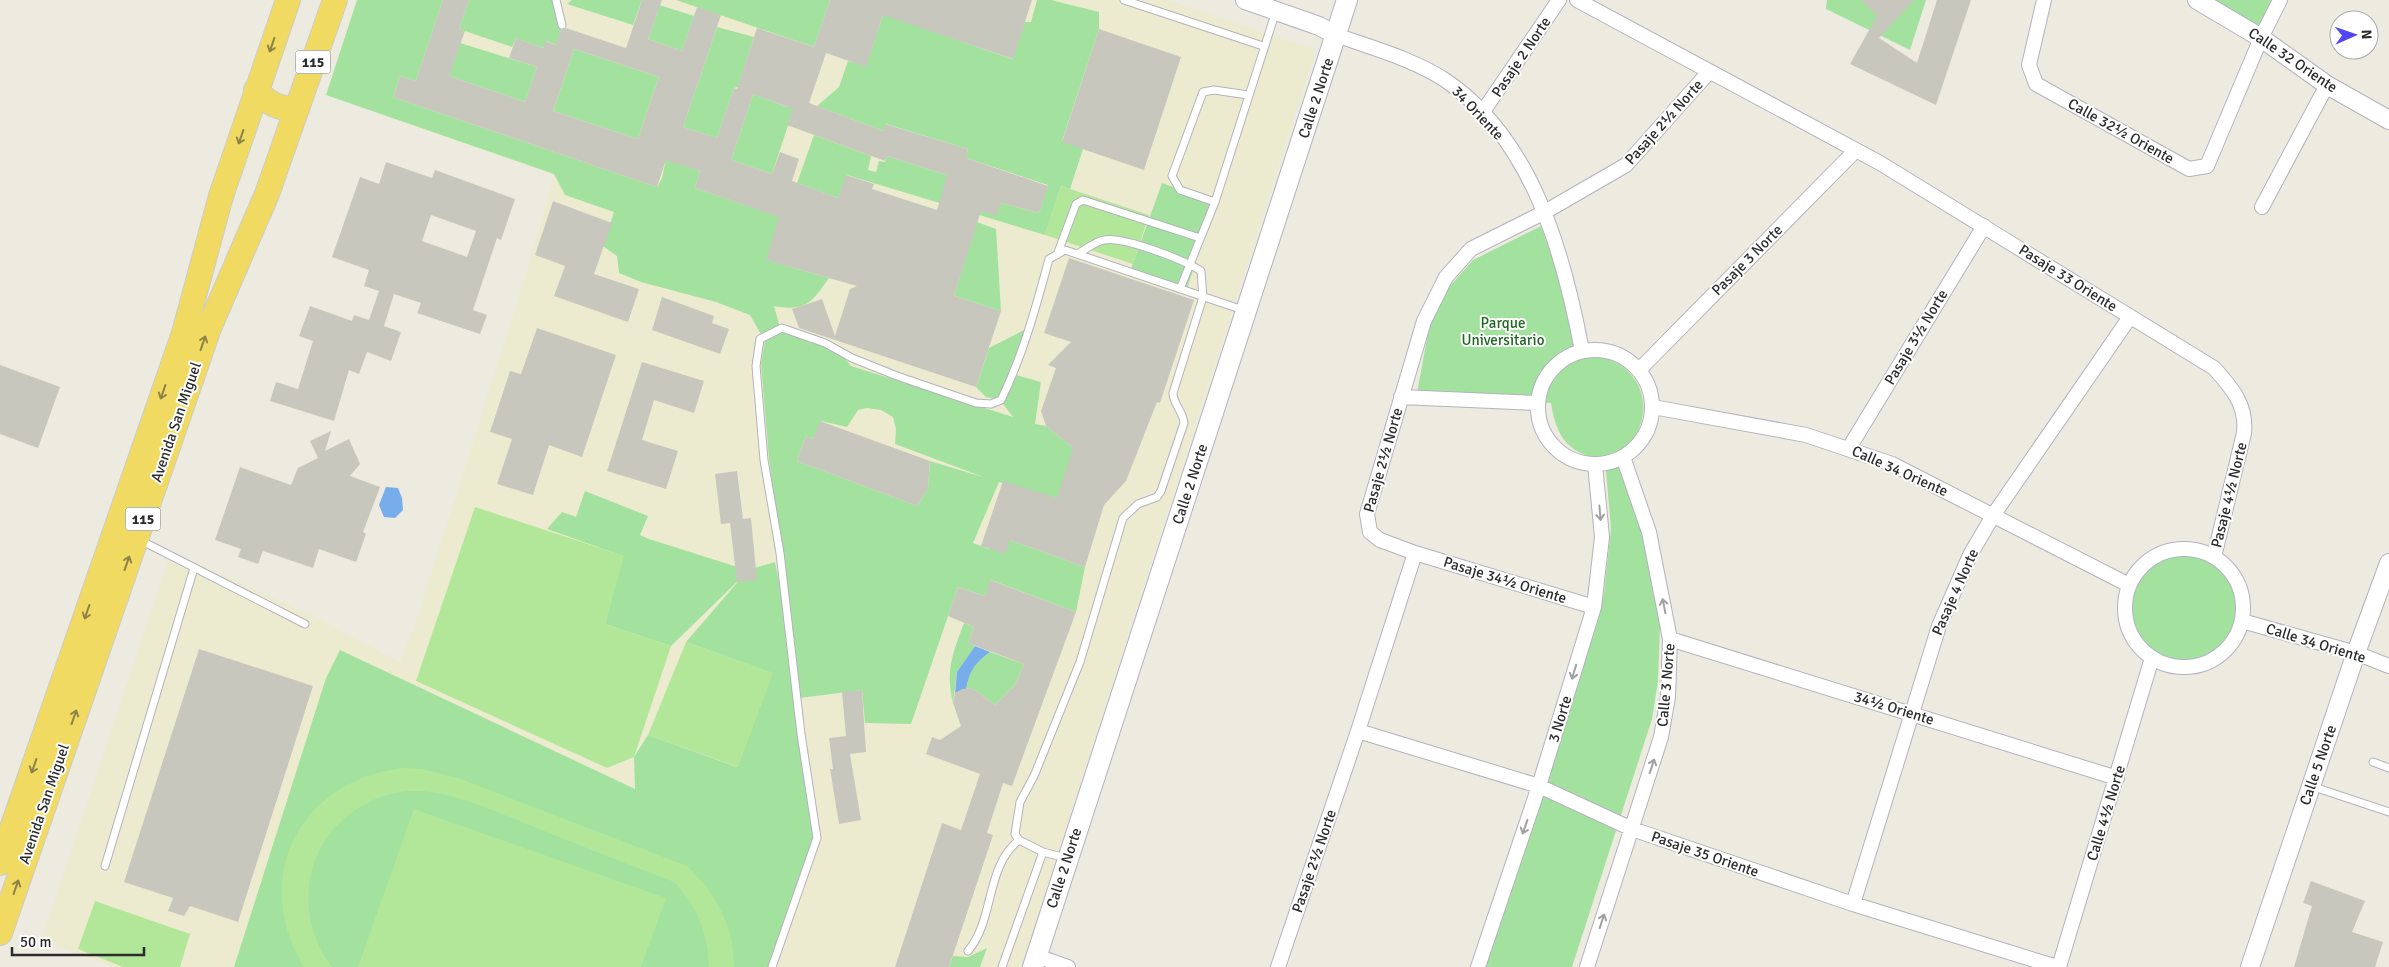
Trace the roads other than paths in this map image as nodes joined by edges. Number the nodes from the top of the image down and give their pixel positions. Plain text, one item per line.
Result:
1 (288, 0) edge
2 (556, 0) edge
3 (1124, 0) edge
4 (1245, 0) edge
5 (1347, 0) edge
6 (1560, 0) edge
7 (1577, 0) edge
8 (2044, 0) edge
9 (2280, 0) edge
10 (2201, 1) edge
11 (328, 5) edge
12 (1276, 11) junction
13 (562, 25) dead end
14 (1336, 35) junction
15 (2260, 38) junction
16 (1263, 46) junction
17 (1709, 72) junction
18 (2328, 85) junction
19 (256, 90) junction
20 (1248, 95) junction
21 (297, 109) junction
22 (1482, 113) junction
23 (2389, 120) edge
24 (1855, 151) junction
25 (1215, 202) junction
26 (2262, 207) dead end
27 (1543, 213) junction
28 (1984, 226) junction
29 (1200, 238) junction
30 (1077, 254) junction
31 (1057, 255) junction
32 (1190, 264) junction
33 (1180, 289) junction
34 (1203, 297) junction
35 (1246, 311) junction
36 (2130, 316) junction
37 (1582, 351) junction
38 (1639, 370) junction
39 (1401, 397) junction
40 (1538, 403) junction
41 (1653, 407) junction
42 (2244, 434) joint
43 (1848, 448) junction
44 (1623, 457) junction
45 (1596, 464) junction
46 (1994, 514) junction
47 (136, 538) junction
48 (1415, 553) junction
49 (2214, 557) junction
50 (2389, 564) edge
51 (194, 568) junction
52 (2129, 585) junction
53 (1594, 607) junction
54 (2242, 621) junction
55 (305, 624) dead end
56 (1670, 639) junction
57 (2356, 653) junction
58 (2152, 658) junction
59 (2389, 666) edge
60 (1910, 712) junction
61 (1358, 731) junction
62 (2373, 762) dead end
63 (2389, 768) edge
64 (2117, 778) junction
65 (1539, 786) junction
66 (2311, 786) junction
67 (2389, 812) edge
68 (1632, 829) junction
69 (1019, 840) junction
70 (1043, 852) junction
71 (1, 858) edge
72 (1067, 858) junction
73 (105, 866) dead end
74 (1853, 904) junction
75 (0, 933) edge
76 (968, 951) dead end
77 (1035, 962) edge
78 (772, 967) edge
79 (1002, 967) edge
80 (1068, 967) edge
81 (1278, 967) edge
82 (1478, 967) edge
83 (1587, 967) edge
84 (2058, 967) edge
85 (2250, 967) edge

1 -> 19 highway, Avenida San Miguel / 115
2 - 13 lane
3 - 16 lane
4 - 12 street, 34 Oriente
5 - 14 main road, Calle 2 Norte
6 - 22 street, Pasaje 2 Norte
7 - 17 street, Pasaje 33 Oriente
8 - 15 street, Calle 32½ Oriente
9 - 15 street
10 - 15 street, Calle 32 Oriente
11 - 21 highway, Avenida San Miguel / 115
12 - 14 street, 34 Oriente
12 - 16 lane
14 - 22 street, 34 Oriente
14 - 35 main road, Calle 2 Norte
15 - 18 street, Calle 32 Oriente
16 - 20 lane
17 - 24 street, Pasaje 33 Oriente
17 - 27 street, Pasaje 2½ Norte
18 - 23 street, Calle 32 Oriente
18 - 26 street
19 - 21 highway
19 -> 71 highway, Avenida San Miguel / 115
20 - 25 lane
20 - 25 lane
47 -> 21 highway, Avenida San Miguel / 115
22 - 27 street, 34 Oriente
24 - 28 street, Pasaje 33 Oriente
24 - 38 street, Pasaje 3 Norte
25 - 29 lane
27 - 37 street, 34 Oriente
27 - 39 street, Pasaje 2½ Norte
28 - 36 street, Pasaje 33 Oriente
28 - 43 street, Pasaje 3½ Norte
29 - 31 lane
29 - 32 lane
30 - 31 lane
30 - 32 lane
30 - 33 lane
31 - 78 lane
32 - 33 lane
32 - 34 lane
33 - 34 lane
34 - 35 lane
34 - 69 lane
35 - 72 main road, Calle 2 Norte
36 - 42 street, Pasaje 33 Oriente
36 - 46 street, Pasaje 4 Norte
37 - 38 street
37 - 40 street
38 - 41 street
39 - 40 street
39 - 48 street, Pasaje 2½ Norte
40 - 45 street
41 - 43 street, Calle 34 Oriente
41 - 44 street
42 - 49 street, Pasaje 4½ Norte
43 - 46 street, Calle 34 Oriente
44 - 45 street
56 -> 44 street, Calle 3 Norte
45 -> 53 street, 3 Norte
46 - 52 street, Calle 34 Oriente
46 - 60 street, Pasaje 4 Norte
47 - 51 lane
75 -> 47 highway, Avenida San Miguel / 115
48 - 53 street, Pasaje 34½ Oriente
48 - 61 street, Pasaje 2½ Norte
49 - 52 street
49 - 54 street
50 - 57 street, Calle 5 Norte
51 - 55 lane
51 - 73 lane
52 - 58 street
53 -> 65 street, 3 Norte
54 - 57 street, Calle 34 Oriente
54 - 58 street
56 - 60 street, 34½ Oriente
68 -> 56 street, Calle 3 Norte
57 - 59 street, Calle 34 Oriente
57 - 66 street, Calle 5 Norte
58 - 64 street, Calle 4½ Norte
60 - 64 street, 34½ Oriente
60 - 74 street, Pasaje 4 Norte
61 - 65 street, Pasaje 35 Oriente
61 - 81 street, Pasaje 2½ Norte
62 - 63 lane
64 - 84 street, Calle 4½ Norte
65 - 68 street, Pasaje 35 Oriente
65 -> 82 street, 3 Norte
66 - 67 lane
66 - 85 street, Calle 5 Norte
68 - 74 street, Pasaje 35 Oriente
83 -> 68 street, Calle 3 Norte
69 - 70 lane
69 - 76 lane
70 - 72 lane
70 - 79 lane
72 - 77 main road, Calle 2 Norte
74 - 84 street, Pasaje 35 Oriente
77 - 80 street

